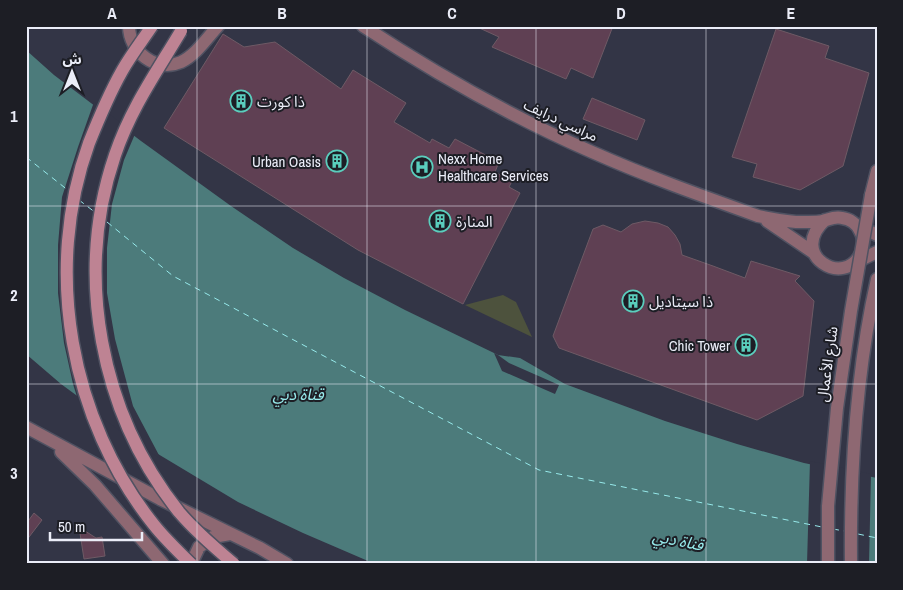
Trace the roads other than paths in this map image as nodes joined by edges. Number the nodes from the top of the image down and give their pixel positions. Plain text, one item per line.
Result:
1 (129, 26) edge
2 (152, 26) edge
3 (218, 26) edge
4 (363, 26) edge
5 (181, 31) dead end
6 (877, 171) edge
7 (758, 216) junction
8 (825, 220) junction
9 (857, 225) junction
10 (877, 235) edge
11 (877, 252) edge
12 (814, 253) junction
13 (854, 263) junction
14 (877, 278) edge
15 (26, 427) edge
16 (40, 435) junction
17 (230, 534) junction
18 (163, 564) edge
19 (191, 564) edge
20 (234, 564) edge
21 (287, 564) edge
22 (828, 564) edge
23 (851, 564) edge

1 - 3 street
2 - 19 main road, bridge
4 - 7 street, مراسي درايف
5 - 20 main road, bridge
6 - 22 street, شارع الأعمال, bridge
7 - 8 street, مراسي درايف
7 - 12 street, مراسي درايف
8 - 9 street
8 - 12 street
9 - 10 street
9 - 13 street
11 - 13 street
12 - 13 street
14 - 23 street
15 - 16 street
16 - 17 street
16 - 18 street
17 - 19 street
17 - 21 street

